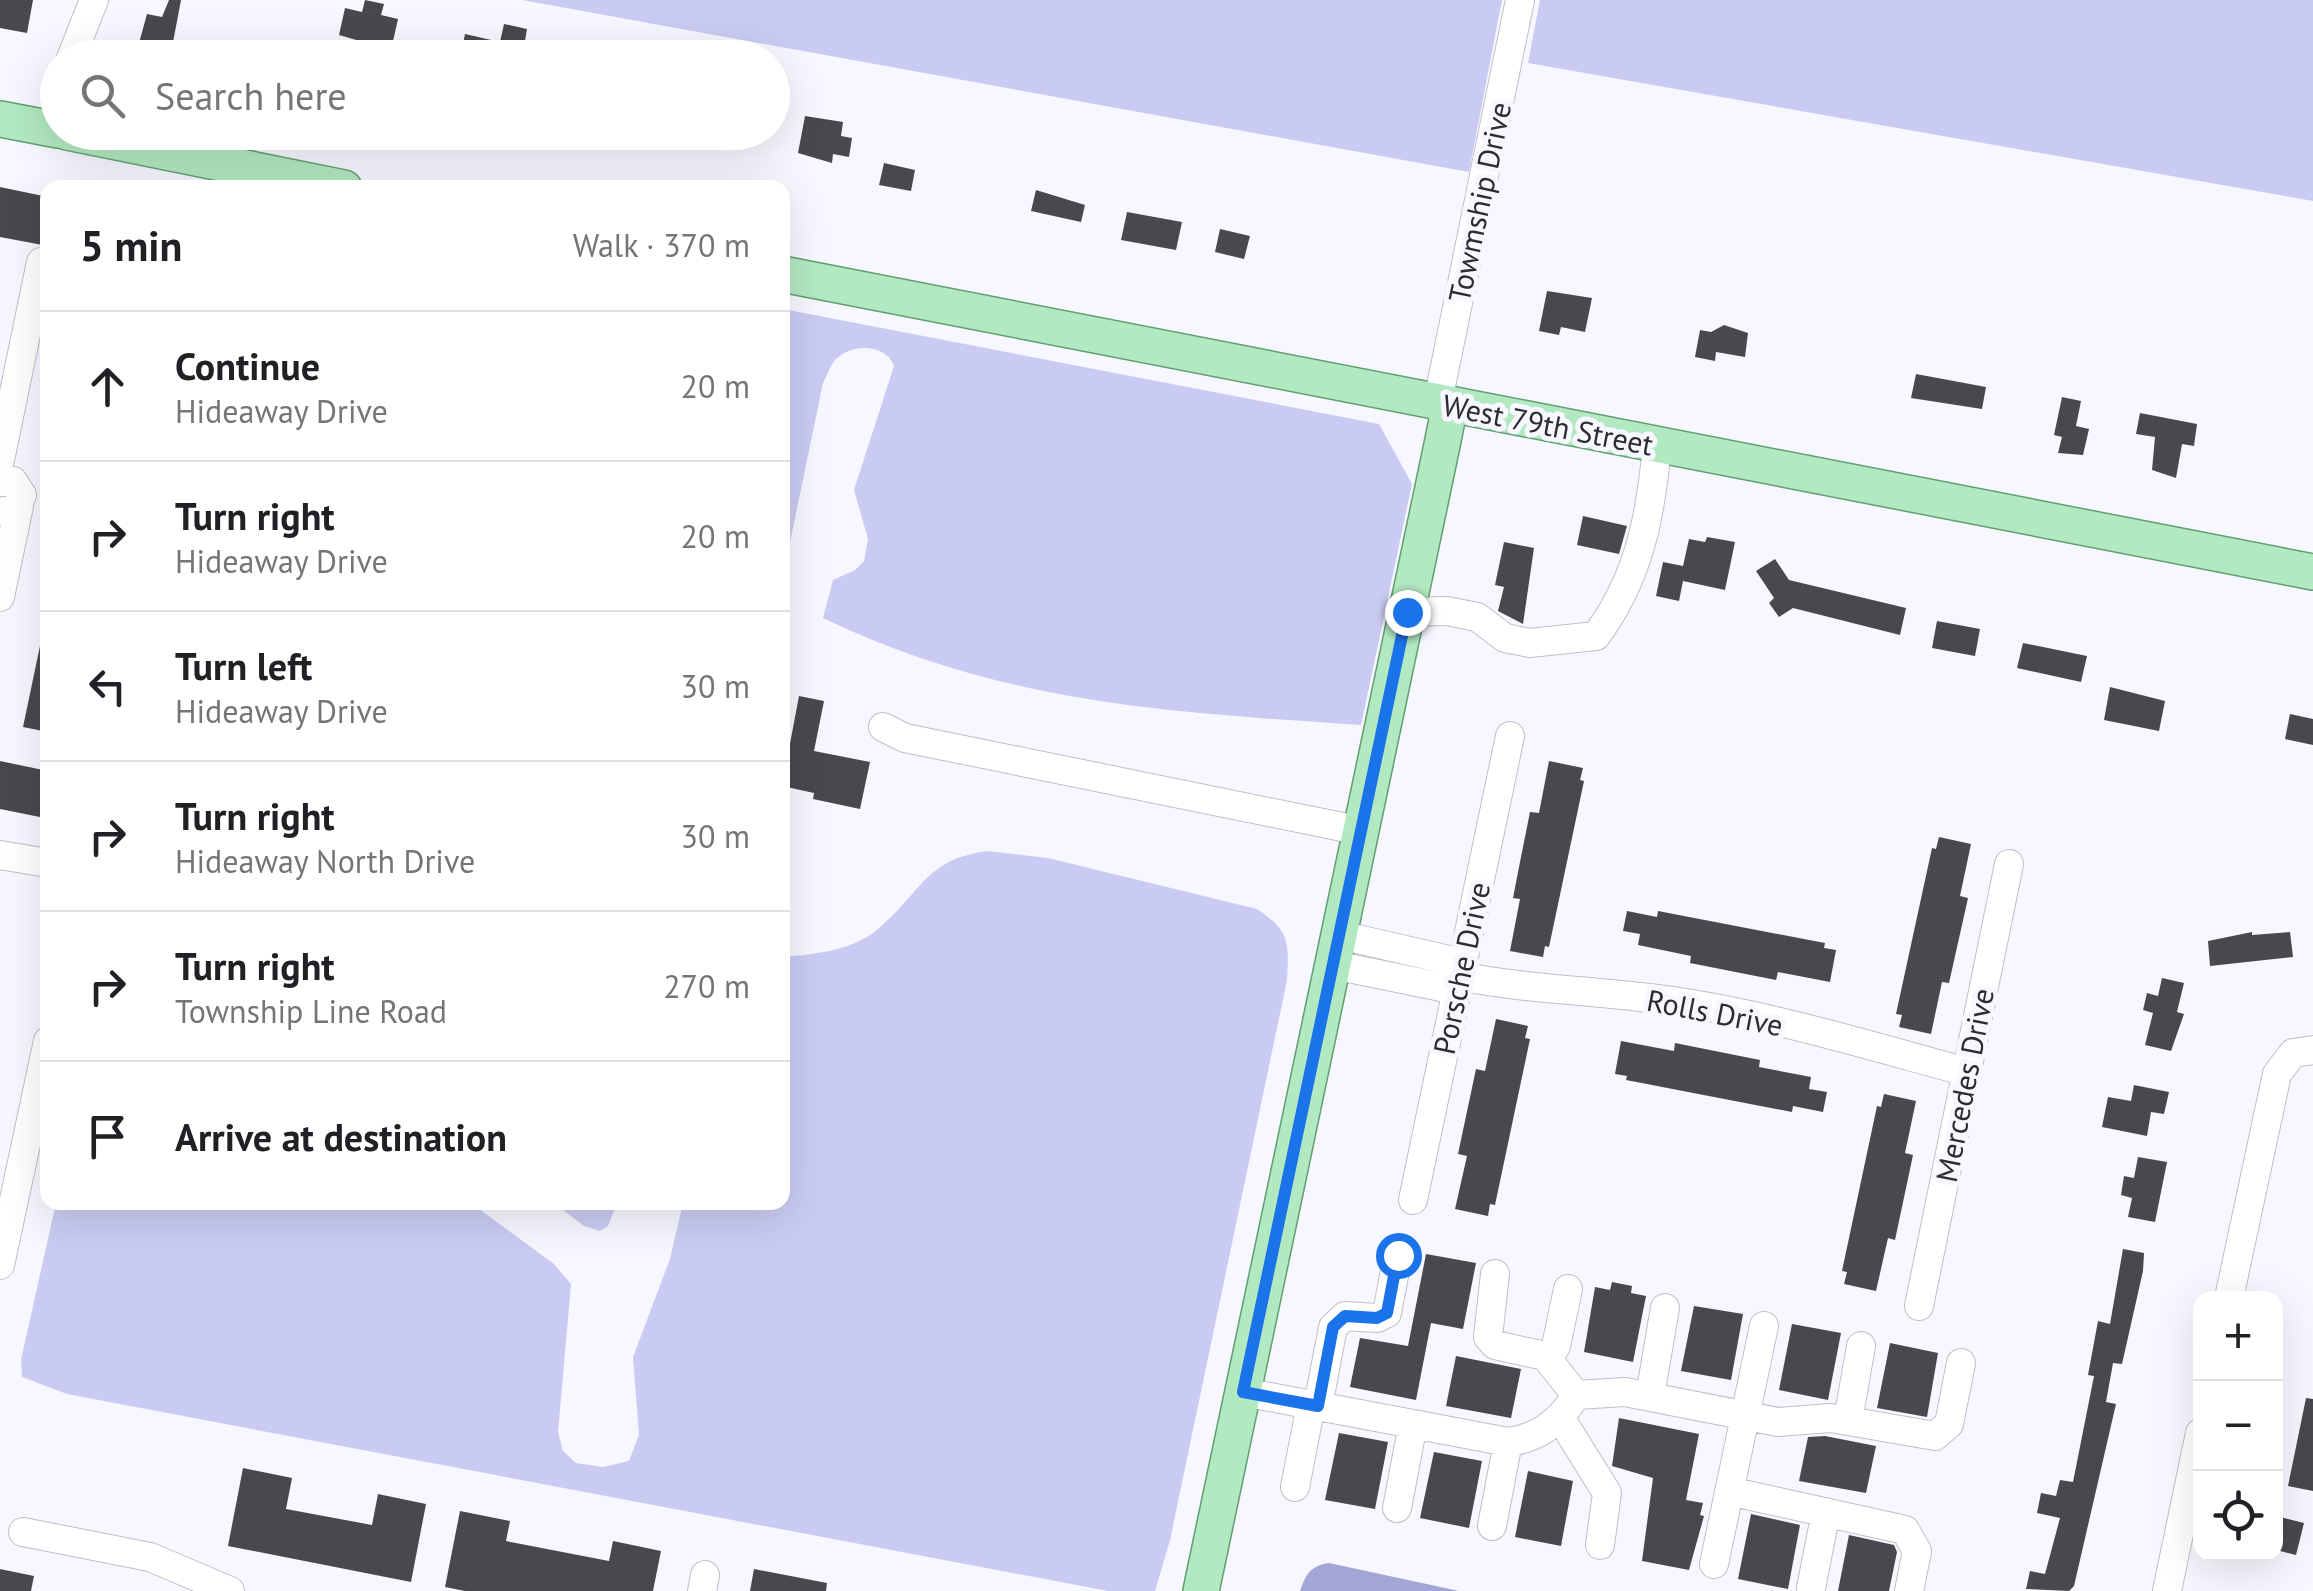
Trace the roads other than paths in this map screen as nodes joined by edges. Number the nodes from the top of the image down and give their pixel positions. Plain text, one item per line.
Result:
1 (94, 0) edge
2 (1520, 0) edge
3 (78, 40) edge
4 (0, 119) edge
5 (40, 125) edge
6 (128, 150) edge
7 (207, 174) edge
8 (266, 180) edge
9 (40, 268) edge
10 (790, 276) edge
11 (1444, 404) junction
12 (1657, 444) junction
13 (40, 489) edge
14 (5, 494) edge
15 (2313, 572) edge
16 (0, 598) edge
17 (1407, 612) junction
18 (882, 727) dead end
19 (1510, 736) dead end
20 (1362, 831) junction
21 (0, 855) edge
22 (40, 861) edge
23 (2009, 864) dead end
24 (1337, 950) junction
25 (1459, 976) junction
26 (2300, 1053) edge
27 (40, 1067) edge
28 (1967, 1072) junction
29 (11, 1162) edge
30 (1413, 1200) dead end
31 (1398, 1255) dead end
32 (0, 1265) edge
33 (1495, 1274) dead end
34 (1568, 1289) dead end
35 (2230, 1291) edge
36 (1920, 1306) dead end
37 (1664, 1308) dead end
38 (1764, 1326) dead end
39 (1861, 1346) dead end
40 (1548, 1358) junction
41 (1962, 1364) dead end
42 (1243, 1392) junction
43 (1576, 1395) junction
44 (1650, 1396) junction
45 (1314, 1406) junction
46 (1745, 1414) junction
47 (1560, 1419) junction
48 (1848, 1420) junction
49 (1413, 1424) junction
50 (1508, 1442) junction
51 (2193, 1467) edge
52 (1294, 1487) dead end
53 (1729, 1490) junction
54 (1396, 1508) dead end
55 (1826, 1512) junction
56 (1492, 1526) dead end
57 (23, 1532) dead end
58 (1600, 1546) dead end
59 (1714, 1564) dead end
60 (1811, 1588) dead end
61 (230, 1591) edge
62 (1202, 1591) edge
63 (1910, 1591) edge
64 (2167, 1591) edge

1 - 3 street
2 - 11 street, Towmship Drive
4 - 5 main road
6 - 7 main road
7 - 8 main road
9 - 14 street
10 - 11 main road, West 79th Street
11 - 12 main road, West 79th Street
11 - 17 main road
12 - 15 main road, West 79th Street
12 - 17 street
13 - 14 street
14 - 16 street
17 - 20 main road
18 - 20 street
19 - 25 street, Porsche Drive
20 - 24 main road
21 - 22 street
23 - 28 street, Mercedes Drive
24 - 25 street, Rolls Drive
24 - 42 main road
25 - 28 street, Rolls Drive
25 - 30 street, Porsche Drive
26 - 35 street
27 - 29 street
28 - 36 street, Mercedes Drive
29 - 32 street
31 - 45 street
33 - 40 street
34 - 40 street
37 - 44 street
38 - 46 street
39 - 48 street
40 - 43 street
41 - 48 street
42 - 45 street
42 - 62 main road
43 - 44 street
43 - 47 street
44 - 46 street
45 - 49 street
45 - 52 street
46 - 48 street
46 - 53 street
47 - 50 street
47 - 58 street
49 - 50 street
49 - 54 street
50 - 56 street
51 - 64 street
53 - 55 street
53 - 59 street
55 - 60 street
55 - 63 street
57 - 61 street

